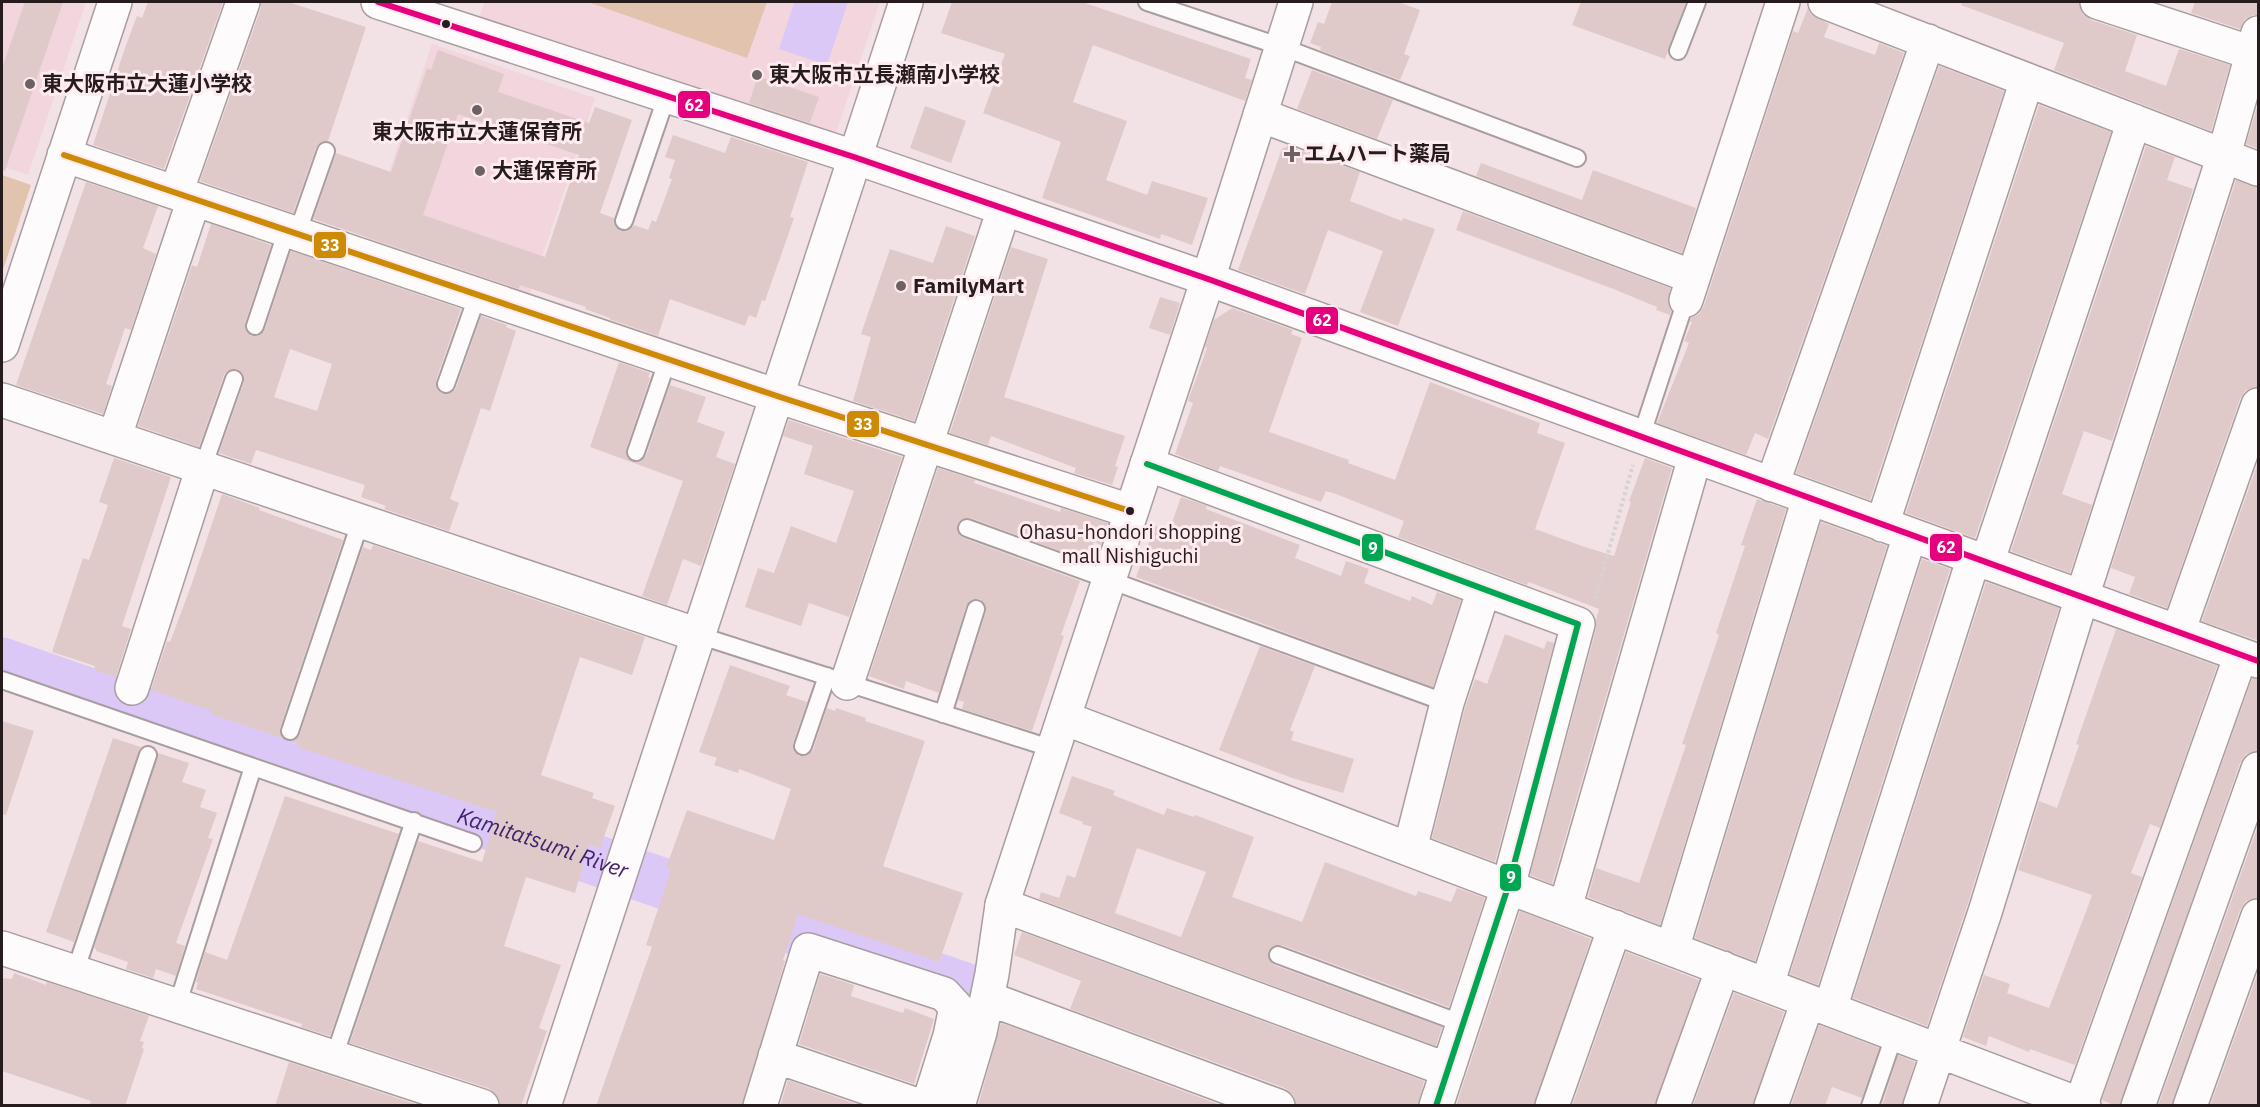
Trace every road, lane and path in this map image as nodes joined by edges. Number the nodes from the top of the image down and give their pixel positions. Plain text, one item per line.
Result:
1 (115, 2) edge
2 (243, 2) edge
3 (378, 2) edge
4 (906, 2) edge
5 (1147, 2) edge
6 (1296, 2) edge
7 (1697, 2) edge
8 (1783, 2) edge
9 (1825, 2) edge
10 (2097, 2) edge
11 (1928, 41) junction
12 (2255, 43) edge
13 (1282, 47) junction
14 (1678, 51) dead end
15 (2027, 80) junction
16 (667, 96) junction
17 (1260, 115) junction
18 (2134, 121) junction
19 (326, 151) dead end
20 (64, 155) junction
21 (2224, 155) junction
22 (854, 157) junction
23 (1577, 158) dead end
24 (2259, 169) edge
25 (185, 196) junction
26 (1004, 209) junction
27 (624, 221) dead end
28 (292, 232) junction
29 (1208, 279) junction
30 (1690, 288) junction
31 (478, 294) junction
32 (255, 326) dead end
33 (2, 345) edge
34 (668, 359) junction
35 (234, 379) dead end
36 (447, 384) dead end
37 (777, 396) junction
38 (2, 400) edge
39 (2259, 405) edge
40 (115, 436) junction
41 (1641, 437) junction
42 (926, 444) junction
43 (636, 452) dead end
44 (1695, 457) junction
45 (1146, 464) junction
46 (203, 467) junction
47 (1772, 484) junction
48 (1809, 498) junction
49 (1130, 511) junction
50 (361, 520) junction
51 (967, 528) dead end
52 (1896, 530) junction
53 (1980, 560) junction
54 (1107, 581) junction
55 (1484, 589) junction
56 (2082, 597) junction
57 (976, 609) dead end
58 (1578, 624) junction
59 (2178, 632) junction
60 (698, 635) junction
61 (2250, 658) edge
62 (2, 680) edge
63 (837, 680) junction
64 (132, 688) dead end
65 (1447, 703) junction
66 (943, 714) junction
67 (1064, 718) junction
68 (290, 731) dead end
69 (803, 746) dead end
70 (1053, 749) junction
71 (148, 755) dead end
72 (253, 767) junction
73 (2259, 769) edge
74 (414, 821) junction
75 (473, 843) dead end
76 (1410, 849) junction
77 (1508, 887) junction
78 (1002, 905) junction
79 (1565, 908) junction
80 (2259, 916) edge
81 (1615, 927) junction
82 (2, 948) edge
83 (1672, 949) junction
84 (1278, 955) dead end
85 (1723, 968) junction
86 (75, 972) junction
87 (1767, 985) junction
88 (987, 998) junction
89 (1819, 1005) junction
90 (177, 1006) junction
91 (1463, 1024) junction
92 (1895, 1033) junction
93 (1939, 1050) junction
94 (775, 1056) junction
95 (334, 1057) junction
96 (1448, 1070) junction
97 (2082, 1105) edge
98 (482, 1106) edge
99 (544, 1106) edge
100 (760, 1106) edge
101 (920, 1106) edge
102 (928, 1106) edge
103 (958, 1106) edge
104 (1278, 1106) edge
105 (1436, 1106) edge
106 (1552, 1106) edge
107 (1673, 1106) edge
108 (1771, 1106) edge
109 (1870, 1106) edge
110 (1920, 1106) edge
111 (2138, 1106) edge
112 (2190, 1106) edge

1 - 20 street
2 - 25 street
3 - 16 street
4 - 22 street
5 - 13 lane
6 - 13 street
7 - 14 lane
8 - 30 street
9 - 11 street
10 - 12 street
11 - 15 street
11 - 47 street
12 - 21 street
13 - 17 street
13 - 23 lane
15 - 18 street
15 - 52 street
16 - 22 street
16 - 27 lane
17 - 29 street
17 - 30 street
18 - 21 street
18 - 53 street
19 - 28 lane
20 - 25 street
20 - 33 street
21 - 24 street
21 - 56 street
22 - 26 street
22 - 37 street
25 - 28 street
25 - 40 street
26 - 29 street
26 - 42 street
28 - 31 street
28 - 32 lane
29 - 41 street
29 - 45 street
30 - 41 lane
31 - 34 street
31 - 36 lane
34 - 37 street
34 - 43 lane
35 - 46 lane
37 - 42 street
37 - 60 street
38 - 40 street
39 - 59 street
40 - 46 street
41 - 44 street
41 - 58 path
42 - 49 street
42 - 63 street
44 - 47 street
44 - 79 street
45 - 49 street
45 - 55 street
46 - 50 street
46 - 64 street
47 - 48 street
48 - 52 street
48 - 83 street
49 - 54 street
50 - 60 street
50 - 68 lane
51 - 54 lane
52 - 53 street
52 - 87 street
53 - 56 street
53 - 89 street
54 - 65 lane
54 - 67 street
55 - 58 street
55 - 65 street
56 - 59 street
56 - 93 street
57 - 66 lane
58 - 77 street
59 - 61 street
60 - 63 lane
60 - 99 street
61 - 97 street
62 - 72 lane
63 - 66 lane
63 - 69 lane
65 - 76 street
66 - 70 lane
67 - 70 street
67 - 76 street
70 - 78 street
71 - 86 lane
72 - 74 lane
72 - 90 lane
73 - 111 street
74 - 75 lane
74 - 95 lane
76 - 77 street
77 - 79 street
77 - 91 street
78 - 88 street
78 - 96 street
79 - 81 street
80 - 112 street
81 - 83 street
81 - 106 street
82 - 86 street
83 - 85 street
84 - 91 lane
85 - 87 street
85 - 107 street
86 - 90 street
87 - 89 street
88 - 103 street
88 - 104 street
89 - 92 street
89 - 108 street
90 - 95 street
91 - 96 street
92 - 93 street
92 - 109 lane
93 - 97 street
93 - 110 street
94 - 100 street
94 - 101 street
94 - 102 street
95 - 98 street
96 - 105 street

